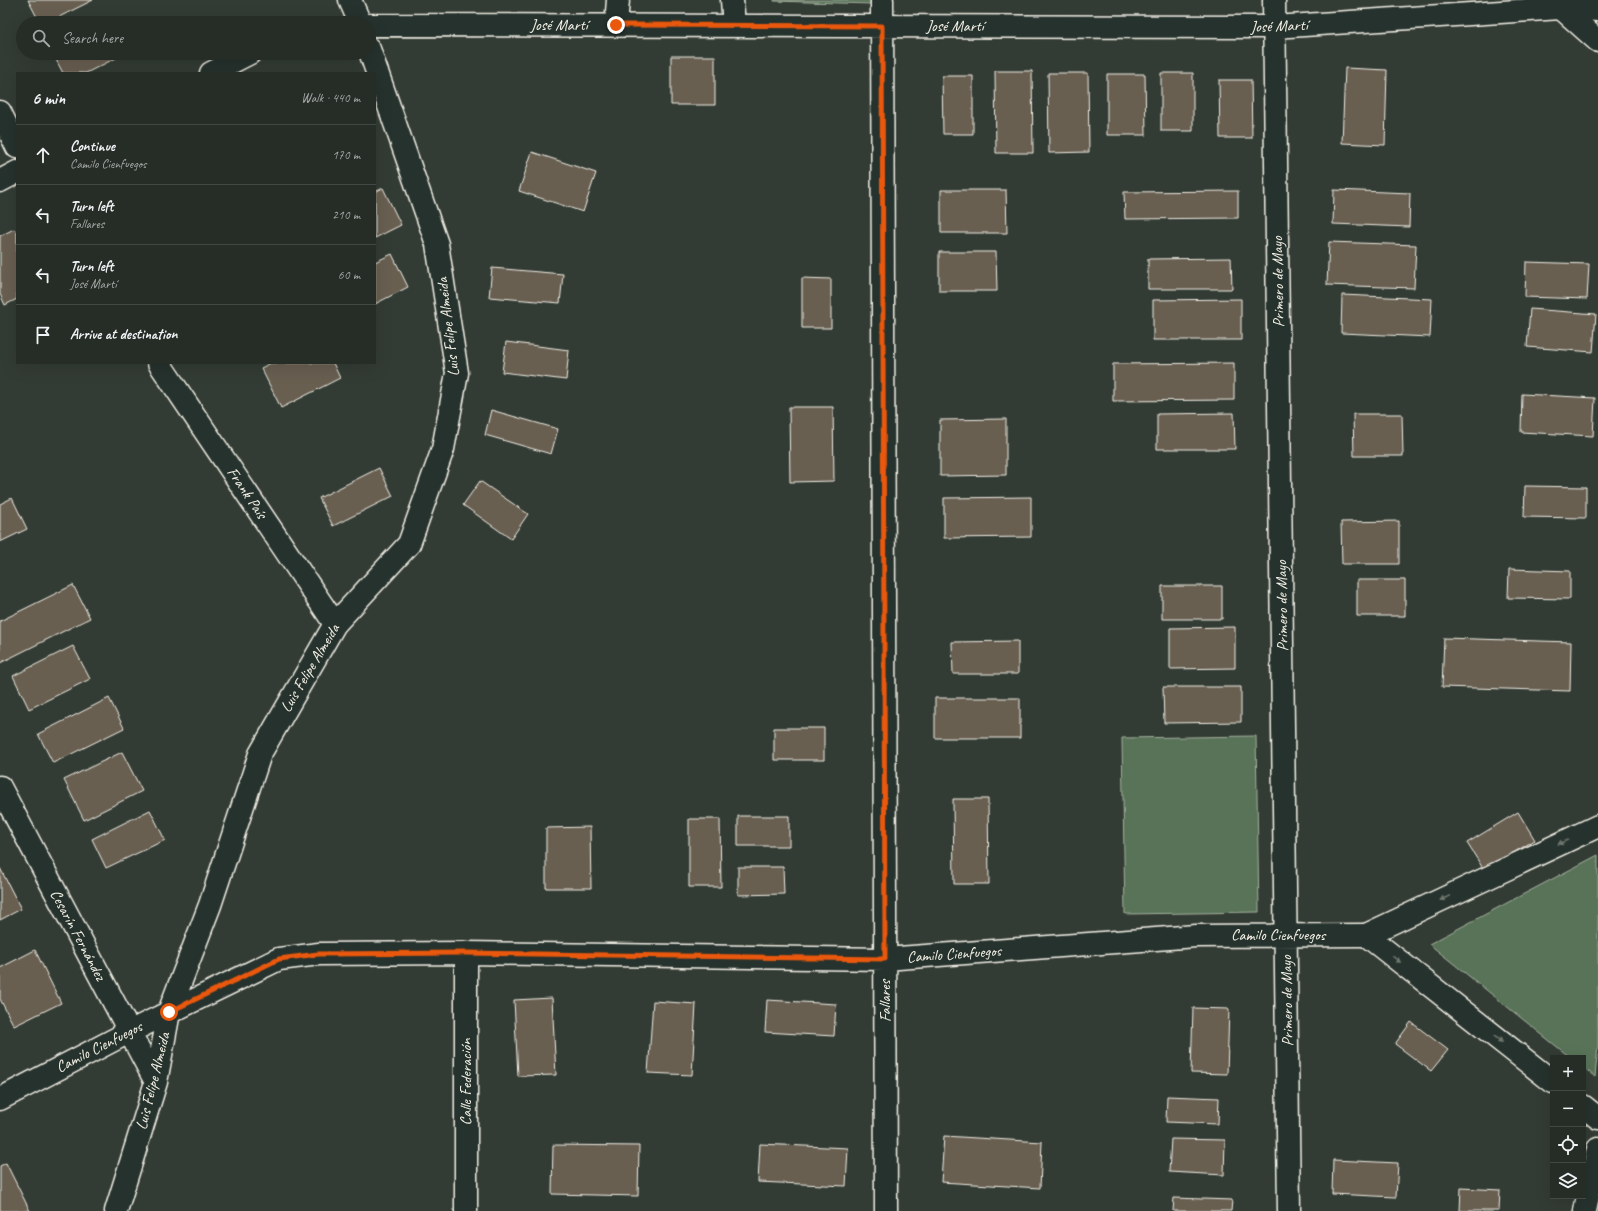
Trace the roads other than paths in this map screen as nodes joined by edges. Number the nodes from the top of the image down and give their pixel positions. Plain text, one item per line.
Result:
1 (350, 0) edge
2 (618, 0) edge
3 (732, 0) edge
4 (882, 0) edge
5 (1274, 0) edge
6 (1555, 5) edge
7 (1598, 10) edge
8 (357, 16) edge
9 (376, 24) edge
10 (616, 25) junction
11 (734, 26) junction
12 (882, 26) junction
13 (1274, 27) junction
14 (1598, 41) edge
15 (236, 60) edge
16 (373, 60) edge
17 (212, 72) edge
18 (0, 112) edge
19 (16, 145) edge
20 (16, 173) edge
21 (0, 181) edge
22 (160, 364) edge
23 (335, 624) junction
24 (0, 787) edge
25 (1598, 826) edge
26 (1366, 935) junction
27 (1286, 936) junction
28 (466, 953) junction
29 (885, 959) junction
30 (169, 1012) junction
31 (129, 1032) junction
32 (1550, 1080) edge
33 (156, 1082) junction
34 (0, 1099) edge
35 (1586, 1108) edge
36 (1598, 1118) edge
37 (1598, 1149) edge
38 (116, 1211) edge
39 (466, 1211) edge
40 (886, 1211) edge
41 (1289, 1211) edge
42 (1586, 1211) edge

1 - 8 street
2 - 10 street
3 - 11 street
4 - 12 street, Fallares
5 - 13 street, Primero de Mayo
6 - 7 street, José Martí
6 - 13 street, José Martí
6 - 14 street
9 - 10 street, José Martí
10 - 11 street, José Martí
11 - 12 street, José Martí
12 - 13 street, José Martí
12 - 29 street, Fallares
13 - 27 street, Primero de Mayo
15 - 17 street
16 - 23 street, Luis Felipe Almeida
18 - 19 street
20 - 21 street
22 - 23 street, Frank País
23 - 30 street, Luis Felipe Almeida
24 - 31 street, Cesarín Fernández
25 -> 26 street
26 - 27 street, Camilo Cienfuegos
26 -> 32 street
27 - 29 street, Camilo Cienfuegos
27 - 41 street, Primero de Mayo
28 - 29 street, Camilo Cienfuegos
28 - 30 street, Camilo Cienfuegos
28 - 39 street, Calle Federación
29 - 40 street, Fallares
30 - 31 street, Camilo Cienfuegos
30 - 33 street, Luis Felipe Almeida
31 - 33 street, Cesarín Fernández
31 - 34 street, Camilo Cienfuegos
33 - 38 street, Luis Felipe Almeida
35 - 36 street
37 - 42 street

